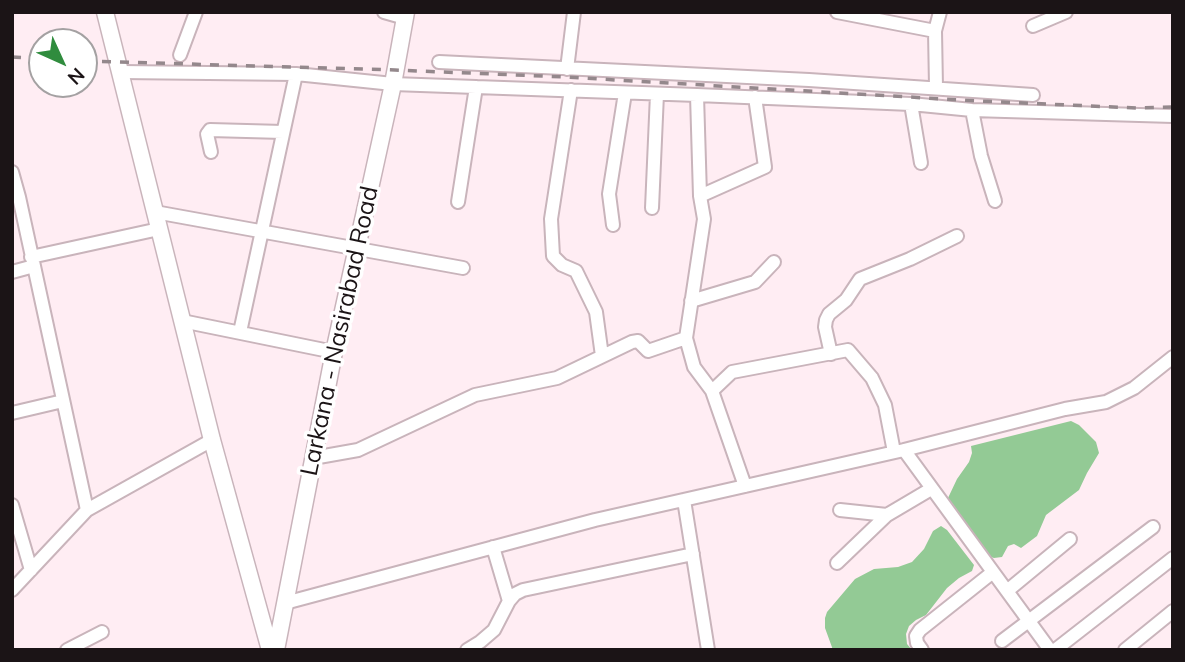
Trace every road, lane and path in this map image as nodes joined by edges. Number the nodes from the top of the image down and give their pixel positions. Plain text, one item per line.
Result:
1 (105, 12) edge
2 (196, 12) edge
3 (384, 12) edge
4 (575, 12) edge
5 (837, 12) edge
6 (940, 12) edge
7 (1066, 12) edge
8 (405, 15) edge
9 (1033, 26) dead end
10 (935, 31) junction
11 (180, 55) dead end
12 (439, 62) dead end
13 (567, 69) junction
14 (121, 72) junction
15 (296, 74) junction
16 (393, 84) junction
17 (476, 87) junction
18 (936, 88) junction
19 (572, 90) junction
20 (625, 93) junction
21 (657, 94) junction
22 (697, 95) junction
23 (1032, 95) dead end
24 (755, 97) junction
25 (911, 104) junction
26 (972, 110) junction
27 (1173, 116) edge
28 (283, 132) junction
29 (211, 152) dead end
30 (920, 163) dead end
31 (12, 172) edge
32 (700, 195) junction
33 (16, 198) edge
34 (995, 201) dead end
35 (458, 202) dead end
36 (652, 208) dead end
37 (155, 212) junction
38 (613, 225) dead end
39 (159, 229) junction
40 (262, 232) junction
41 (957, 236) dead end
42 (357, 249) junction
43 (32, 261) junction
44 (774, 262) dead end
45 (463, 268) dead end
46 (12, 272) edge
47 (691, 301) junction
48 (182, 321) junction
49 (240, 332) junction
50 (686, 338) junction
51 (334, 352) junction
52 (831, 354) junction
53 (602, 356) junction
54 (1173, 357) edge
55 (712, 391) junction
56 (63, 401) junction
57 (12, 413) edge
58 (212, 440) junction
59 (899, 451) junction
60 (313, 458) junction
61 (745, 486) junction
62 (931, 489) junction
63 (684, 500) junction
64 (12, 505) edge
65 (87, 510) junction
66 (840, 510) dead end
67 (887, 515) junction
68 (1153, 527) dead end
69 (1070, 539) dead end
70 (493, 547) junction
71 (692, 554) junction
72 (1173, 558) edge
73 (837, 563) dead end
74 (31, 570) junction
75 (993, 572) junction
76 (12, 590) edge
77 (1007, 592) junction
78 (509, 601) junction
79 (285, 603) junction
80 (1173, 611) edge
81 (1029, 621) junction
82 (103, 632) dead end
83 (1002, 641) dead end
84 (67, 650) edge
85 (270, 650) edge
86 (276, 650) edge
87 (467, 650) edge
88 (708, 650) edge
89 (922, 650) edge
90 (1053, 650) edge
91 (1125, 650) edge

1 - 14 street
2 - 11 street
3 - 8 street
4 - 13 street
5 - 10 street
6 - 10 street
7 - 9 street
8 - 16 street, Larkana - Nasirabad Road
10 - 18 street
12 - 13 street
13 - 18 street
14 - 15 street
14 - 37 street
15 - 16 street
15 - 28 street
16 - 17 street
16 - 42 street, Larkana - Nasirabad Road
17 - 19 street
17 - 35 street
18 - 23 street
19 - 20 street
19 - 53 street
20 - 21 street
20 - 38 street
21 - 22 street
21 - 36 street
22 - 24 street
22 - 32 street
24 - 25 street
24 - 32 street
25 - 26 street
25 - 30 street
26 - 27 street
26 - 34 street
28 - 29 street
28 - 40 street
31 - 33 street
32 - 47 street
33 - 43 street
37 - 39 street
37 - 40 street
39 - 43 street
39 - 48 street
40 - 42 street
40 - 49 street
41 - 52 street
42 - 45 street
42 - 51 street, Larkana - Nasirabad Road
43 - 46 street
43 - 56 street
44 - 47 street
47 - 50 street
48 - 49 street
48 - 58 street
49 - 51 street
50 - 53 street
50 - 55 street
51 - 60 street, Larkana - Nasirabad Road
52 - 55 street
52 - 59 street
53 - 60 street
54 - 59 street
55 - 61 street
56 - 57 street
56 - 65 street
58 - 65 street
58 - 85 street
59 - 61 street
59 - 62 street
60 - 79 street, Larkana - Nasirabad Road
61 - 63 street
62 - 67 street
62 - 75 street
63 - 70 street
63 - 71 street
64 - 74 street
65 - 74 street
66 - 67 street
67 - 73 street
68 - 81 street
69 - 77 street
70 - 78 street
70 - 79 street
71 - 78 street
71 - 88 street
72 - 90 street
74 - 76 street
75 - 77 street
75 - 89 street
77 - 81 street
78 - 87 street
79 - 86 street, Larkana - Nasirabad Road
80 - 91 street
81 - 83 street
81 - 90 street
82 - 84 street

